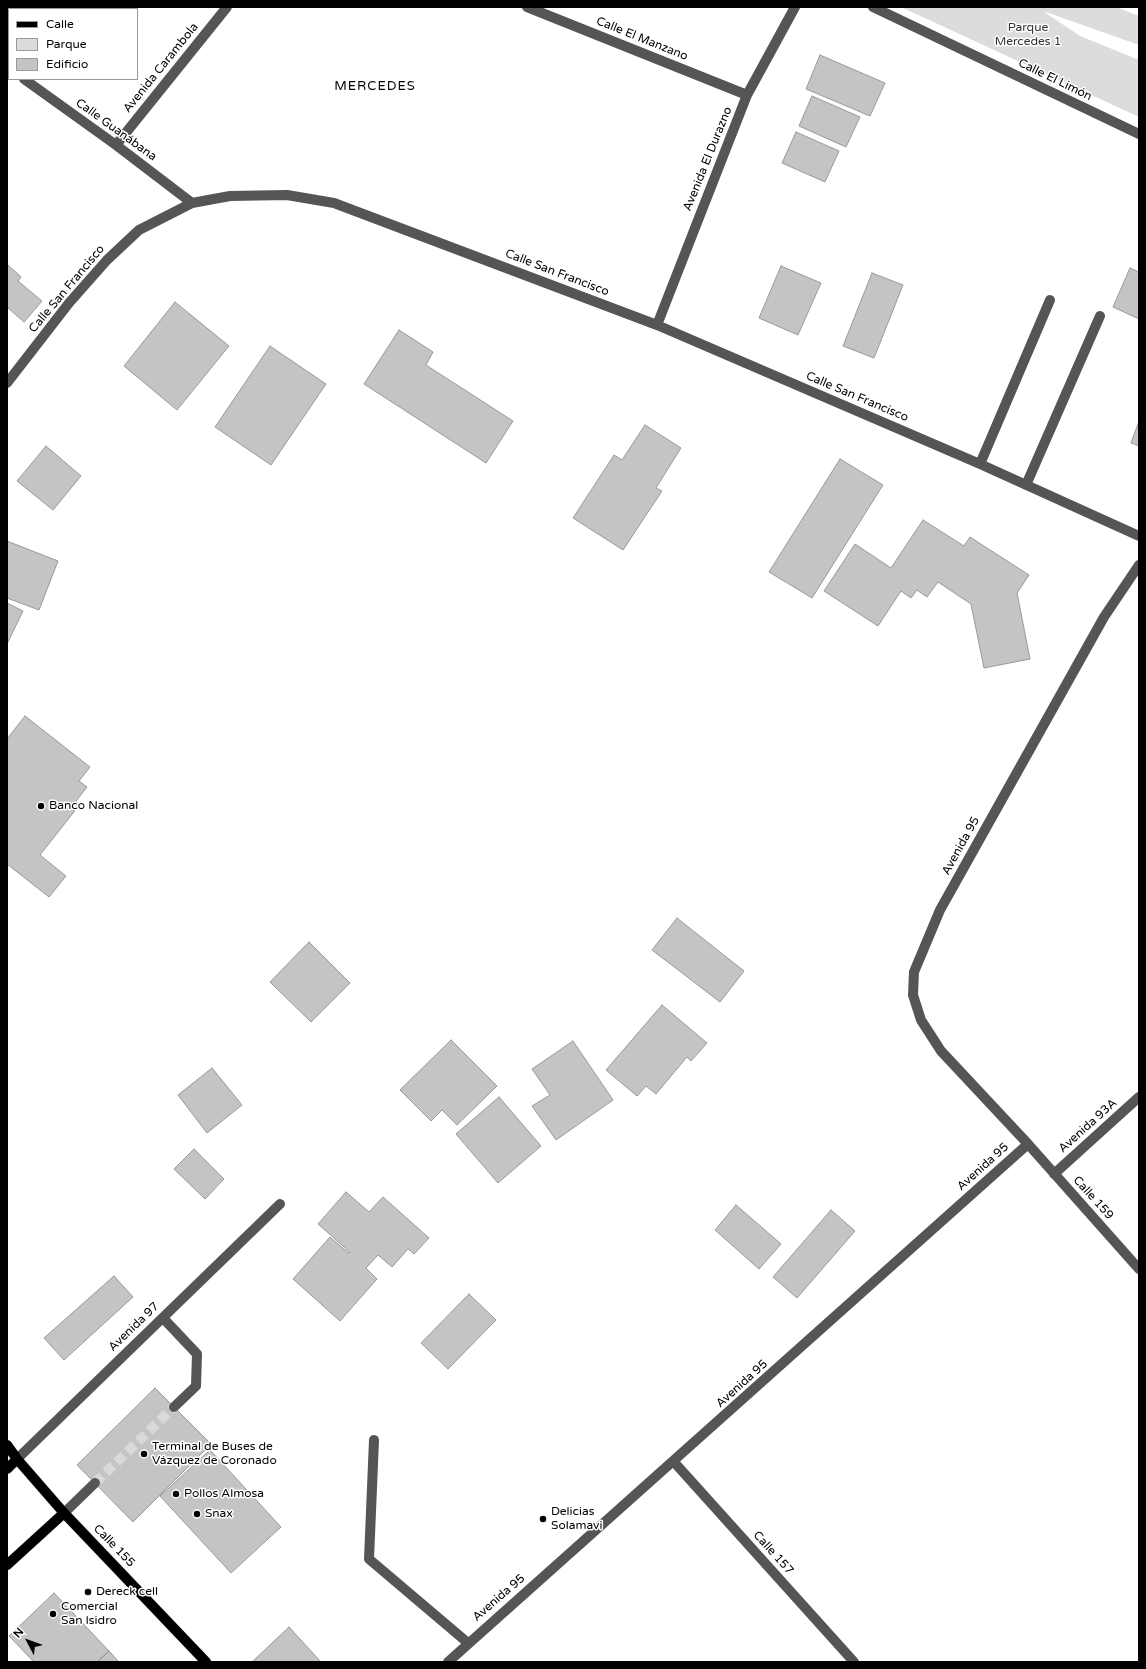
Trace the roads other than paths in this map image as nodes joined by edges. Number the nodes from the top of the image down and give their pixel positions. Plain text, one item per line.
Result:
1 (227, 7) edge
2 (528, 7) edge
3 (794, 7) edge
4 (873, 7) edge
5 (25, 80) edge
6 (747, 95) junction
7 (1139, 134) edge
8 (116, 145) junction
9 (192, 203) junction
10 (1050, 300) dead end
11 (1100, 316) dead end
12 (657, 325) junction
13 (7, 383) edge
14 (980, 464) junction
15 (1026, 485) junction
16 (1139, 536) edge
17 (1139, 565) edge
18 (1139, 1097) edge
19 (1028, 1144) junction
20 (1054, 1174) junction
21 (280, 1204) dead end
22 (1139, 1269) edge
23 (163, 1318) junction
24 (174, 1407) tunnel mouth
25 (374, 1440) dead end
26 (7, 1445) edge
27 (17, 1459) junction
28 (674, 1462) junction
29 (7, 1469) edge
30 (94, 1483) tunnel mouth
31 (64, 1513) junction
32 (7, 1565) edge
33 (468, 1643) junction
34 (206, 1662) edge
35 (448, 1662) edge
36 (854, 1662) edge

1 - 8 street, Avenida Carambola
2 - 6 street, Calle El Manzano
3 - 6 street, Avenida El Durazno
4 - 7 street, Calle El Limón
5 - 8 street, Calle Guanábana
6 - 12 street, Avenida El Durazno
8 - 9 street, Calle Guanábana
9 - 12 street, Calle San Francisco
9 - 13 street, Calle San Francisco
10 - 14 street
11 - 15 street
12 - 14 street, Calle San Francisco
14 - 15 street, Calle San Francisco
15 - 16 street, Calle San Francisco
17 - 19 street, Avenida 95
18 - 20 street, Avenida 93A
19 - 20 street, Calle 159
19 - 28 street, Avenida 95
20 - 22 street, Calle 159
21 - 23 street, Avenida 97
23 - 24 street
23 - 27 street, Avenida 97
25 - 33 street
26 - 27 main road, Calle 155
27 - 29 main road, Avenida 97
27 - 31 main road, Calle 155
28 - 33 street, Avenida 95
28 - 36 street, Calle 157
30 - 31 street
31 - 32 main road
31 - 34 main road, Calle 155
33 - 35 street, Avenida 95

